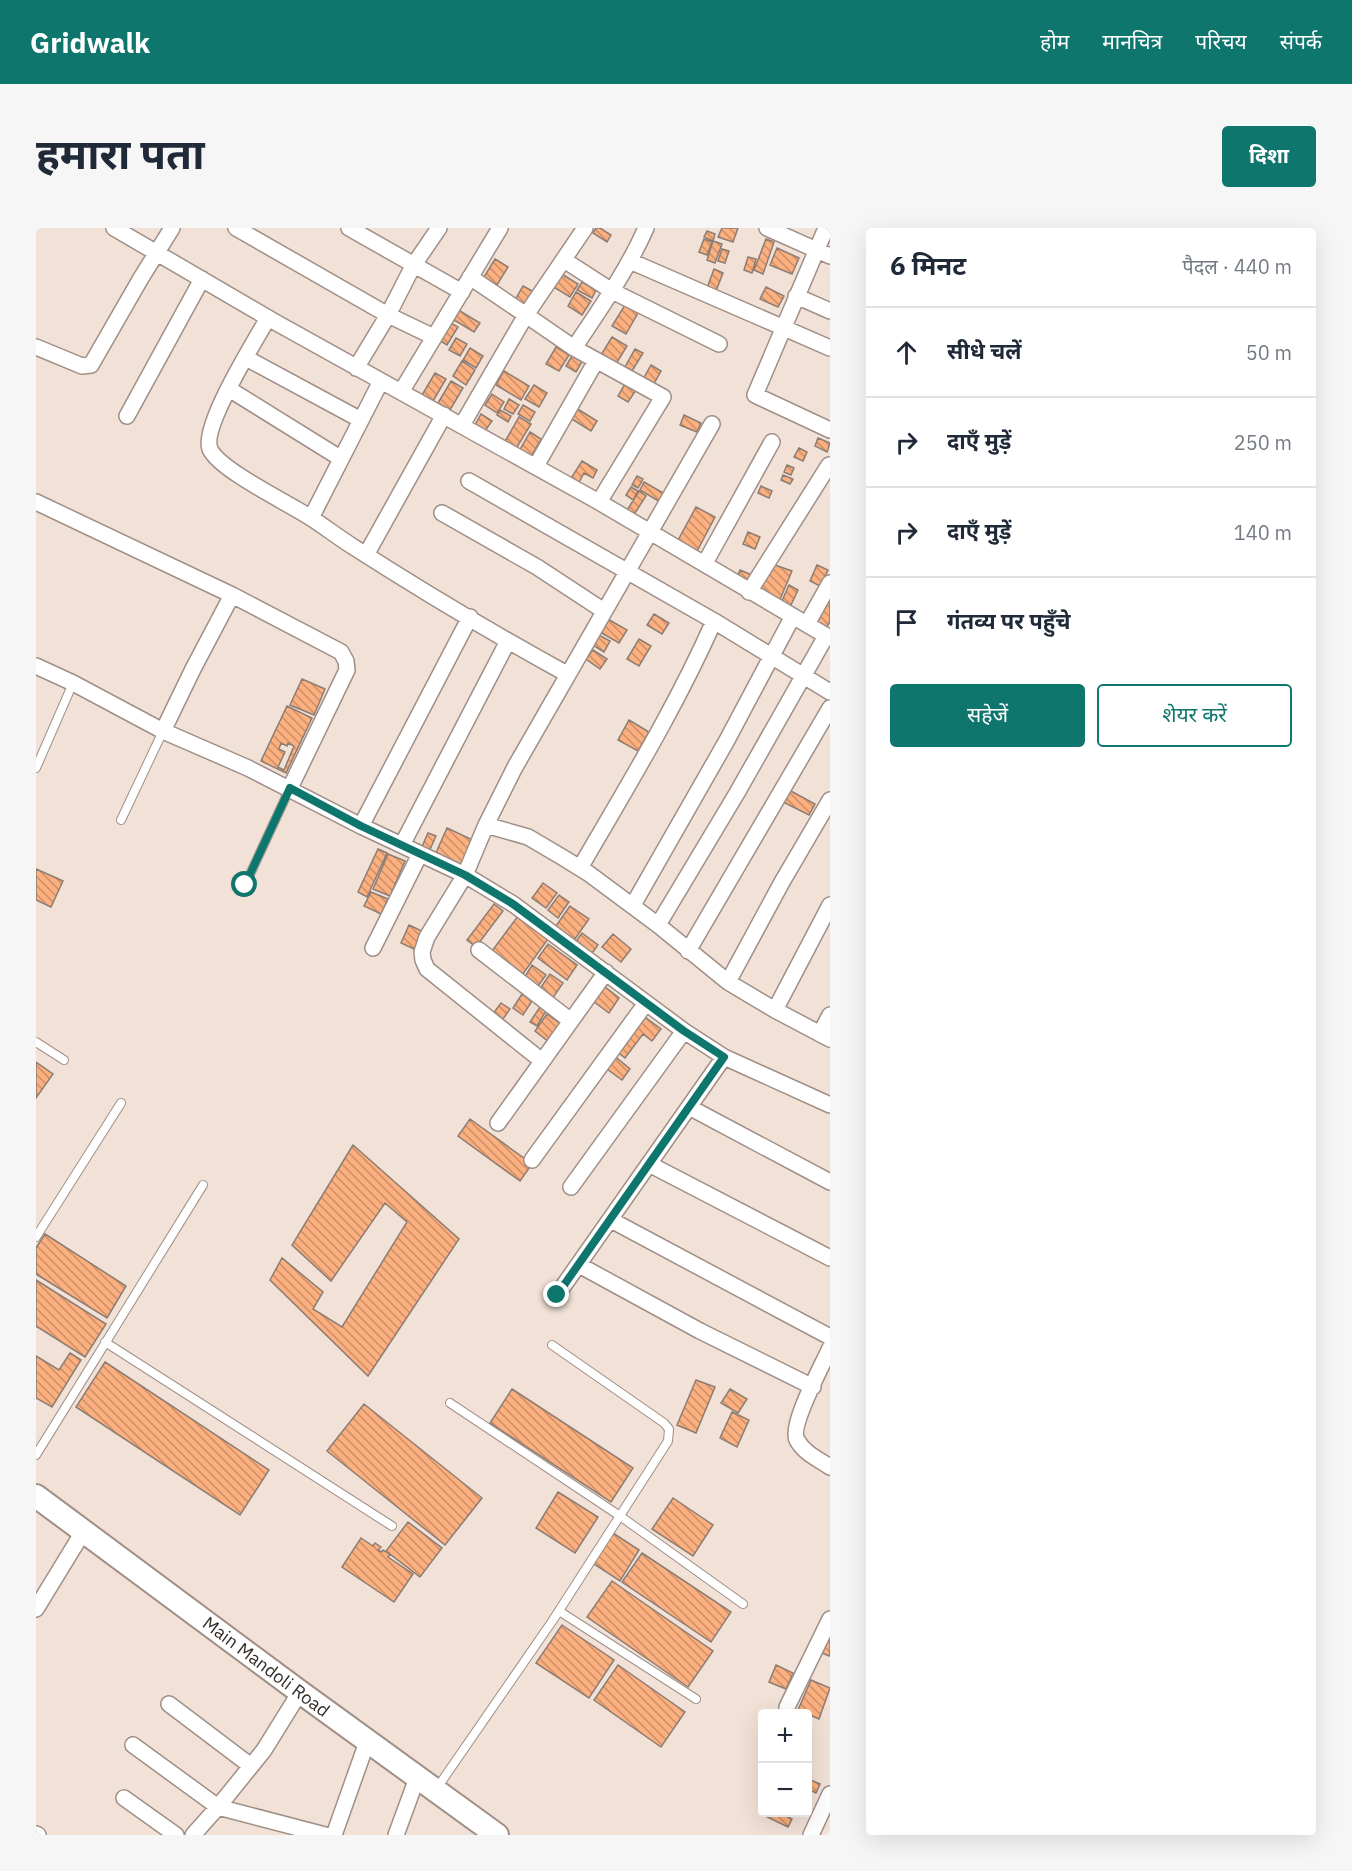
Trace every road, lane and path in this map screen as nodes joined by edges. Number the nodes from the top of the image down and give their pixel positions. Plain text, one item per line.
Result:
1 (114, 228) edge
2 (172, 228) edge
3 (236, 228) edge
4 (349, 228) edge
5 (439, 228) edge
6 (500, 228) edge
7 (585, 228) edge
8 (646, 228) edge
9 (767, 228) edge
10 (826, 228) edge
11 (373, 234) edge
12 (156, 252) junction
13 (823, 252) edge
14 (564, 260) junction
15 (630, 261) junction
16 (413, 266) junction
17 (470, 277) junction
18 (202, 279) junction
19 (612, 291) junction
20 (462, 292) junction
21 (796, 296) junction
22 (830, 311) edge
23 (388, 315) junction
24 (525, 315) junction
25 (268, 318) junction
26 (782, 328) junction
27 (434, 337) junction
28 (719, 344) dead end
29 (36, 347) edge
30 (573, 348) junction
31 (830, 348) edge
32 (246, 358) junction
33 (596, 362) junction
34 (356, 368) junction
35 (381, 381) junction
36 (229, 389) junction
37 (401, 392) junction
38 (444, 415) junction
39 (128, 416) dead end
40 (361, 420) junction
41 (712, 424) dead end
42 (462, 425) junction
43 (830, 430) edge
44 (772, 442) dead end
45 (340, 458) junction
46 (829, 465) edge
47 (536, 466) junction
48 (469, 481) dead end
49 (36, 502) edge
50 (598, 502) junction
51 (442, 513) dead end
52 (311, 518) junction
53 (651, 533) junction
54 (366, 555) junction
55 (705, 563) junction
56 (627, 572) junction
57 (830, 583) edge
58 (750, 592) junction
59 (232, 595) junction
60 (604, 611) junction
61 (793, 616) junction
62 (470, 617) junction
63 (714, 621) junction
64 (807, 624) junction
65 (828, 637) edge
66 (508, 641) junction
67 (772, 657) junction
68 (36, 666) edge
69 (567, 674) junction
70 (802, 676) junction
71 (73, 683) junction
72 (830, 692) edge
73 (830, 708) edge
74 (163, 731) junction
75 (36, 768) edge
76 (290, 788) junction
77 (830, 800) edge
78 (121, 820) dead end
79 (486, 825) junction
80 (361, 826) junction
81 (402, 845) junction
82 (420, 854) junction
83 (580, 868) junction
84 (465, 875) junction
85 (245, 885) dead end
86 (830, 904) edge
87 (633, 905) junction
88 (658, 925) junction
89 (373, 948) dead end
90 (479, 950) dead end
91 (688, 951) junction
92 (606, 972) junction
93 (728, 982) junction
94 (646, 1003) junction
95 (776, 1010) junction
96 (830, 1015) edge
97 (571, 1021) junction
98 (684, 1031) junction
99 (825, 1036) edge
100 (36, 1042) edge
101 (724, 1057) junction
102 (64, 1060) dead end
103 (543, 1061) junction
104 (121, 1103) dead end
105 (830, 1106) edge
106 (689, 1107) junction
107 (498, 1123) dead end
108 (532, 1161) dead end
109 (650, 1164) junction
110 (830, 1182) edge
111 (203, 1185) dead end
112 (571, 1187) dead end
113 (611, 1220) junction
114 (36, 1237) edge
115 (830, 1258) edge
116 (579, 1264) junction
117 (557, 1295) dead end
118 (830, 1337) edge
119 (105, 1341) junction
120 (552, 1345) dead end
121 (830, 1348) edge
122 (813, 1387) junction
123 (450, 1403) dead end
124 (36, 1455) edge
125 (830, 1466) edge
126 (36, 1496) edge
127 (621, 1516) junction
128 (392, 1526) dead end
129 (83, 1532) junction
130 (743, 1604) dead end
131 (36, 1609) edge
132 (559, 1611) junction
133 (830, 1618) edge
134 (300, 1692) junction
135 (696, 1699) dead end
136 (169, 1704) dead end
137 (787, 1707) dead end
138 (367, 1742) junction
139 (133, 1745) dead end
140 (251, 1766) junction
141 (426, 1785) junction
142 (830, 1794) edge
143 (124, 1798) dead end
144 (218, 1807) junction
145 (176, 1835) edge
146 (193, 1835) edge
147 (325, 1835) edge
148 (334, 1835) edge
149 (396, 1835) edge
150 (497, 1835) edge
151 (811, 1835) edge

1 - 12 street
2 - 12 street
3 - 23 street
4 - 11 street
5 - 16 street
6 - 17 street
7 - 14 street
8 - 15 street
9 - 13 street
10 - 13 street
11 - 16 street
12 - 18 street
12 - 29 street
13 - 21 street
14 - 19 street
14 - 24 street
15 - 19 street
15 - 26 street
16 - 20 street
16 - 23 street
17 - 20 street
17 - 24 street
18 - 25 street
18 - 39 street
19 - 28 street
19 - 30 street
20 - 27 street
21 - 22 street
21 - 26 street
23 - 27 street
23 - 34 street
24 - 30 street
24 - 42 street
25 - 32 street
25 - 34 street
26 - 31 street
26 - 43 street
27 - 37 street
30 - 33 street
32 - 36 street
32 - 40 street
33 - 47 street
33 - 50 street
34 - 35 street
35 - 37 street
35 - 40 street
36 - 45 street
36 - 52 street
37 - 38 street
38 - 42 street
38 - 54 street
40 - 45 street
41 - 53 street
42 - 47 street
44 - 55 street
45 - 52 street
46 - 58 street
47 - 50 street
48 - 56 street
49 - 59 street
50 - 53 street
51 - 60 street
52 - 54 street
53 - 55 street
53 - 56 street
54 - 62 street
55 - 58 street
56 - 60 street
56 - 63 street
57 - 64 street
58 - 61 street
59 - 74 street
59 - 76 street
60 - 69 street
61 - 64 street
61 - 67 street
62 - 66 street
62 - 80 street
63 - 67 street
63 - 83 street
64 - 65 street
65 - 70 street
66 - 69 street
66 - 81 street
67 - 70 street
67 - 87 street
68 - 71 street
69 - 79 street
70 - 72 street
70 - 88 street
71 - 74 street
71 - 75 lane
73 - 91 street
74 - 76 street
74 - 78 lane
76 - 80 street
76 - 85 lane
77 - 93 street
79 - 83 street
79 - 84 street
80 - 81 street
81 - 82 street
82 - 84 street
82 - 89 street
83 - 87 street
84 - 92 street
84 - 103 street
86 - 95 street
87 - 88 street
88 - 91 street
90 - 97 street
91 - 93 street
92 - 94 street
92 - 97 street
93 - 95 street
94 - 98 street
94 - 108 street
95 - 99 street
96 - 99 street
97 - 103 street
98 - 101 street
98 - 112 street
100 - 102 lane
101 - 105 street
101 - 106 street
103 - 107 street
104 - 114 lane
106 - 109 street
106 - 110 street
109 - 113 street
109 - 115 street
111 - 119 lane
113 - 116 street
113 - 118 street
116 - 117 street
116 - 122 street
119 - 124 lane
119 - 128 lane
120 - 127 lane
121 - 122 street
122 - 125 street
123 - 127 lane
126 - 129 street, Main Mandoli Road
127 - 130 lane
127 - 132 lane
129 - 131 street
129 - 134 street, Main Mandoli Road
132 - 135 lane
132 - 141 lane
133 - 137 street
134 - 138 street, Main Mandoli Road
134 - 140 street
136 - 140 street
138 - 141 street, Main Mandoli Road
138 - 148 street
139 - 144 street
140 - 144 street
141 - 149 street
141 - 150 street, Main Mandoli Road
142 - 151 street
143 - 145 street
144 - 146 street
144 - 147 street

